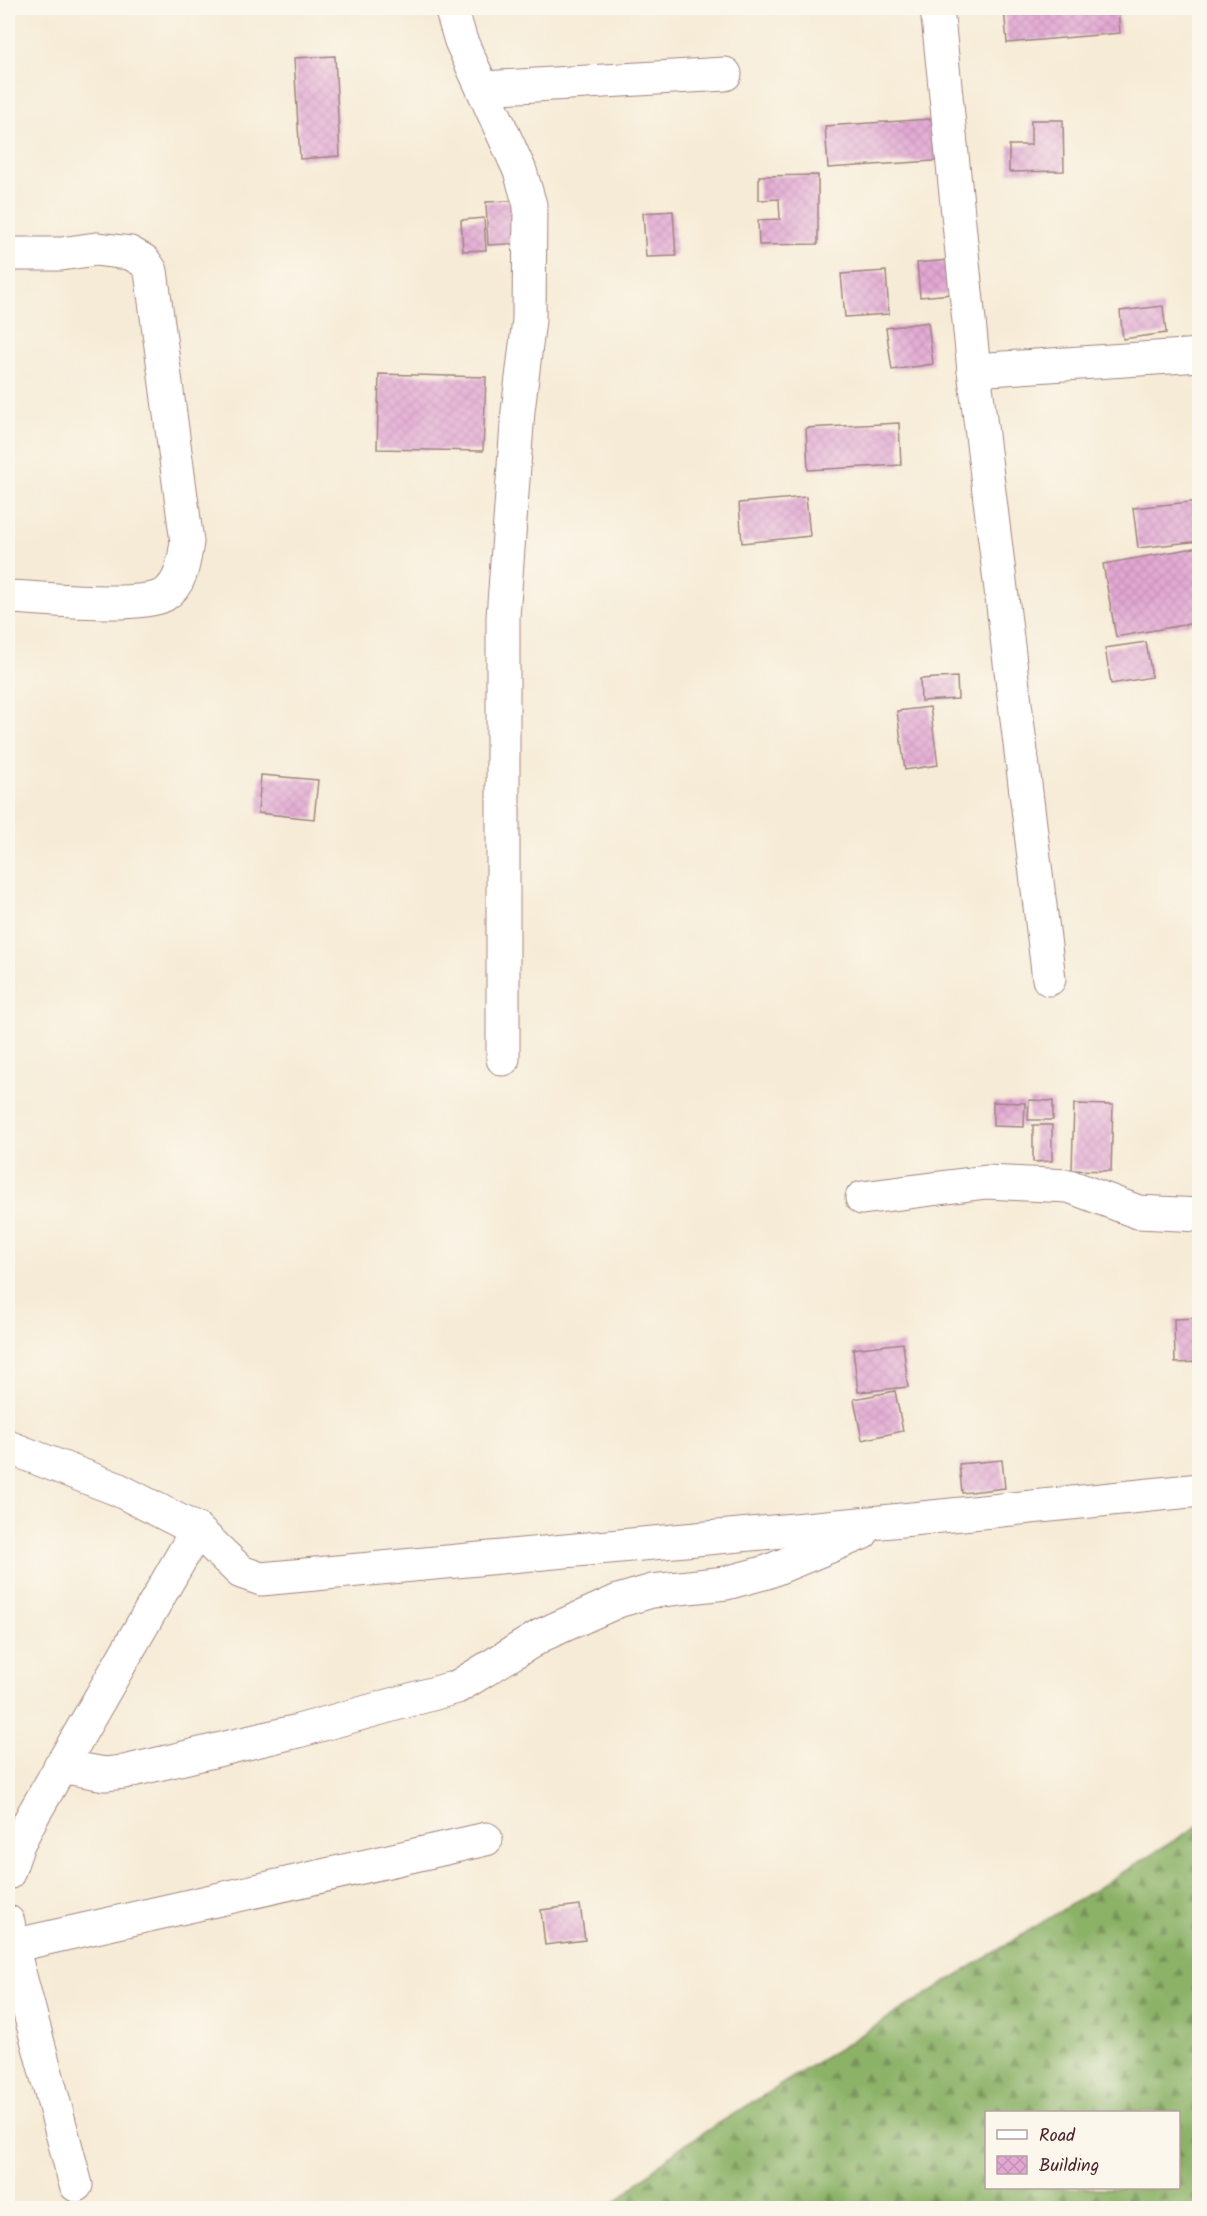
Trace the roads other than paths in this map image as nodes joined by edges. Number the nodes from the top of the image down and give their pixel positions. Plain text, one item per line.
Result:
1 (451, 8) edge
2 (937, 8) edge
3 (725, 74) dead end
4 (484, 88) junction
5 (8, 254) edge
6 (1200, 355) edge
7 (974, 370) junction
8 (8, 597) edge
9 (1049, 979) dead end
10 (503, 1059) dead end
11 (862, 1198) dead end
12 (1200, 1215) edge
13 (8, 1447) edge
14 (1200, 1490) edge
15 (892, 1521) junction
16 (197, 1530) junction
17 (60, 1766) junction
18 (486, 1839) dead end
19 (8, 1873) edge
20 (10, 1934) edge
21 (76, 2185) dead end

1 - 4 street
2 - 7 street
3 - 4 street
4 - 10 street
5 - 8 street
6 - 7 street
7 - 9 street
11 - 12 street
13 - 16 street
14 - 15 street
15 - 16 street
15 - 17 street
16 - 17 street
17 - 19 street
18 - 20 street
20 - 21 street

